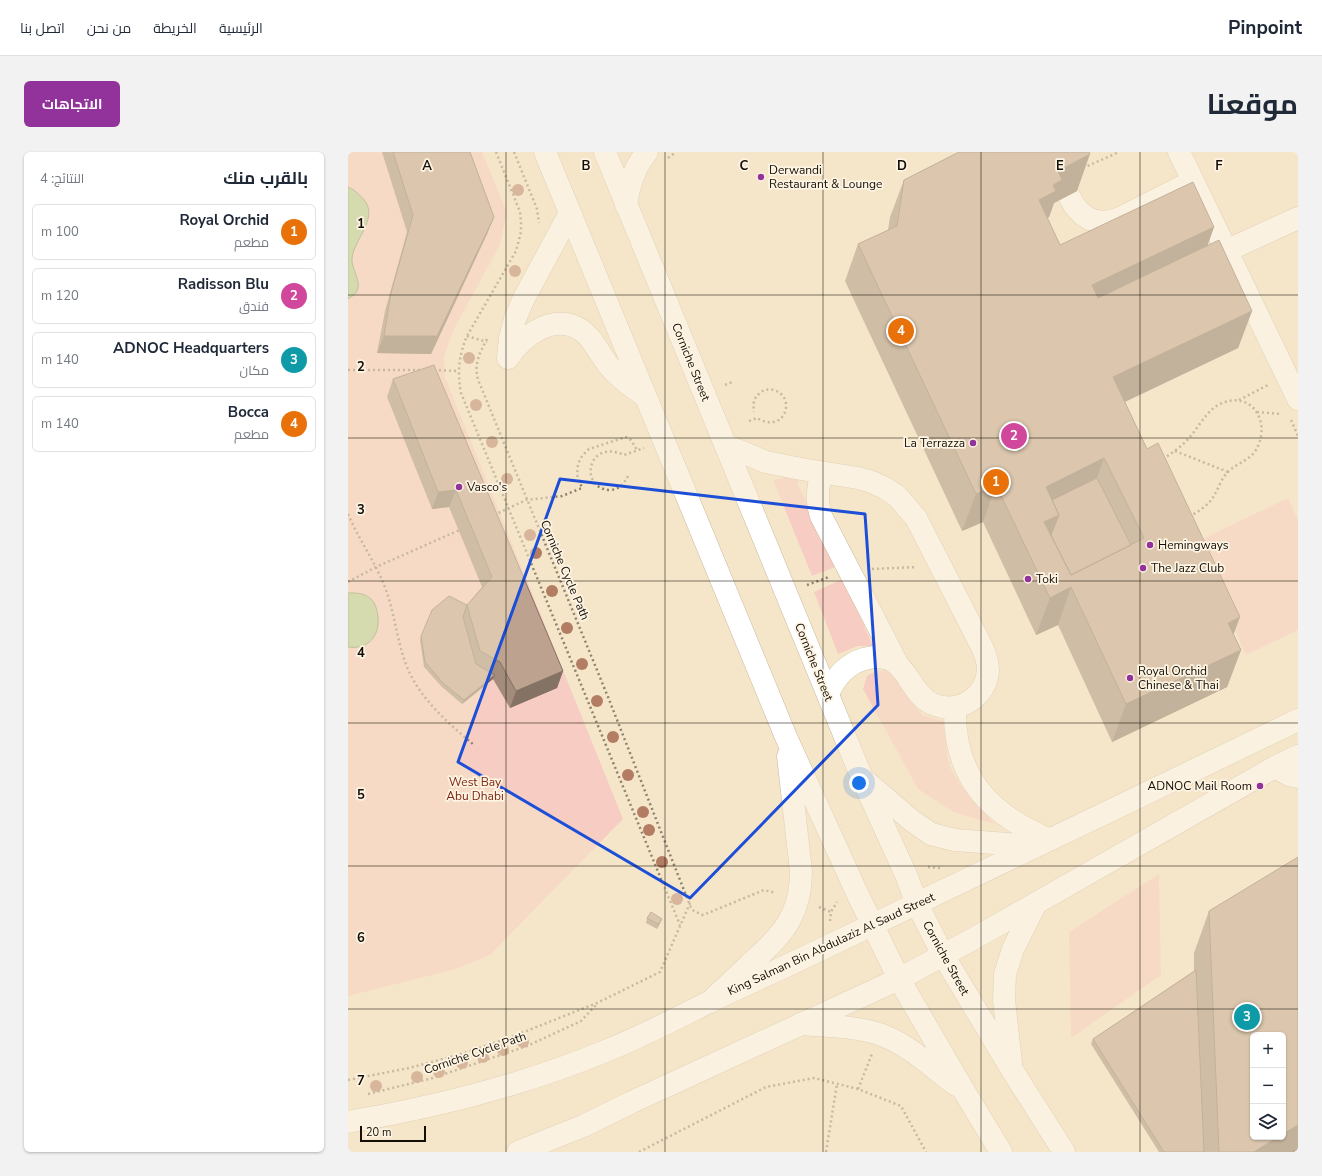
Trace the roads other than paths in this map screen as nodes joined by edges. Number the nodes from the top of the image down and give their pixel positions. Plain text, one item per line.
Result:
1 (545, 152) edge
2 (605, 152) edge
3 (647, 152) edge
4 (1179, 152) edge
5 (1193, 181) junction
6 (1069, 196) edge
7 (626, 204) junction
8 (570, 213) junction
9 (1298, 218) edge
10 (1226, 251) junction
11 (644, 396) junction
12 (1298, 399) edge
13 (725, 445) junction
14 (822, 473) junction
15 (898, 665) junction
16 (828, 694) junction
17 (955, 707) junction
18 (1298, 720) edge
19 (786, 737) junction
20 (1298, 756) edge
21 (1275, 767) junction
22 (1298, 777) edge
23 (862, 778) junction
24 (1043, 843) junction
25 (1036, 903) junction
26 (917, 904) junction
27 (874, 925) junction
28 (943, 956) junction
29 (899, 979) junction
30 (710, 1002) junction
31 (800, 1024) junction
32 (1012, 1070) junction
33 (964, 1091) junction
34 (348, 1122) edge
35 (518, 1152) edge
36 (1001, 1152) edge
37 (1064, 1152) edge

1 - 8 main road
2 - 7 main road, Corniche Street
3 - 7 main road
4 - 5 main road
5 - 6 main road
5 - 10 main road
7 - 13 main road, Corniche Street
8 - 11 main road
8 - 11 main road
9 - 10 main road
10 - 12 main road
11 - 19 main road
13 - 14 main road
13 - 16 main road, Corniche Street
14 - 15 main road
14 - 17 main road
15 - 16 main road
15 - 17 main road
16 - 23 main road, Corniche Street
17 - 24 main road
18 - 24 main road, King Salman Bin Abdulaziz Al Saud Street
19 - 27 main road
19 - 30 main road
20 - 21 main road
21 - 22 main road
21 - 25 main road
23 - 24 main road
23 - 26 main road, Corniche Street
24 - 26 main road, King Salman Bin Abdulaziz Al Saud Street
25 - 28 main road
25 - 32 main road
26 - 27 main road, King Salman Bin Abdulaziz Al Saud Street
26 - 28 main road, Corniche Street
27 - 29 main road
27 - 30 main road, King Salman Bin Abdulaziz Al Saud Street
28 - 29 main road
28 - 32 main road, Corniche Street
29 - 31 main road
29 - 33 main road
30 - 34 main road, King Salman Bin Abdulaziz Al Saud Street
31 - 33 main road
31 - 35 main road
32 - 37 main road, Corniche Street
33 - 36 main road

